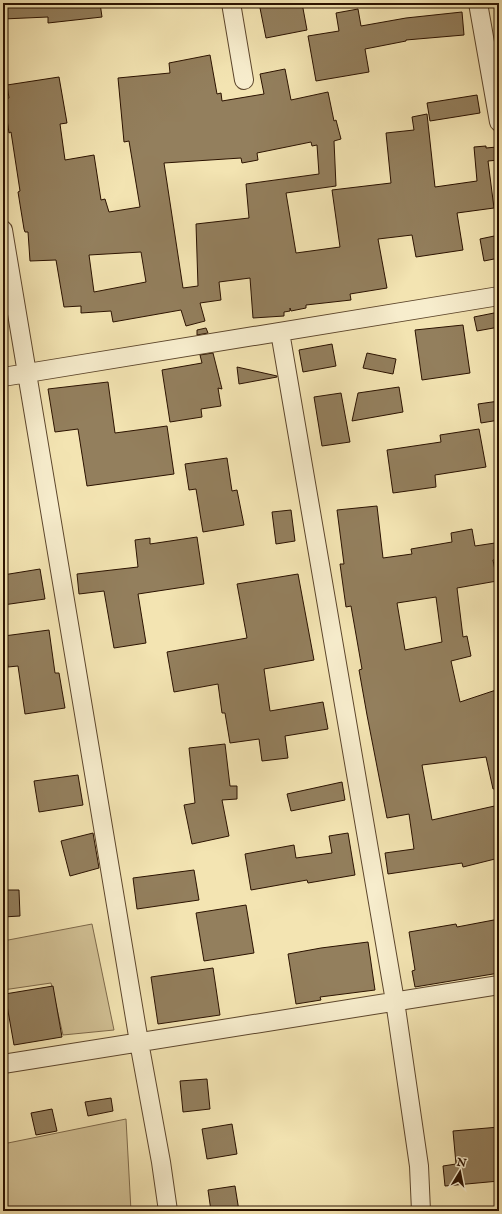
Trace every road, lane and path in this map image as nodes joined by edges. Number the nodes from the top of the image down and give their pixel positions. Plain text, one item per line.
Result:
1 (231, 3) edge
2 (478, 3) edge
3 (244, 80) dead end
4 (499, 122) edge
5 (3, 230) edge
6 (499, 296) edge
7 (280, 332) junction
8 (26, 373) junction
9 (3, 377) edge
10 (499, 985) edge
11 (394, 1001) junction
12 (139, 1042) junction
13 (3, 1064) edge
14 (168, 1211) edge
15 (421, 1211) edge

1 - 3 street
2 - 4 street
5 - 8 street
6 - 7 street
7 - 8 street
7 - 11 street
8 - 9 street
8 - 12 street
10 - 11 street
11 - 12 street
11 - 15 street
12 - 13 street
12 - 14 street

